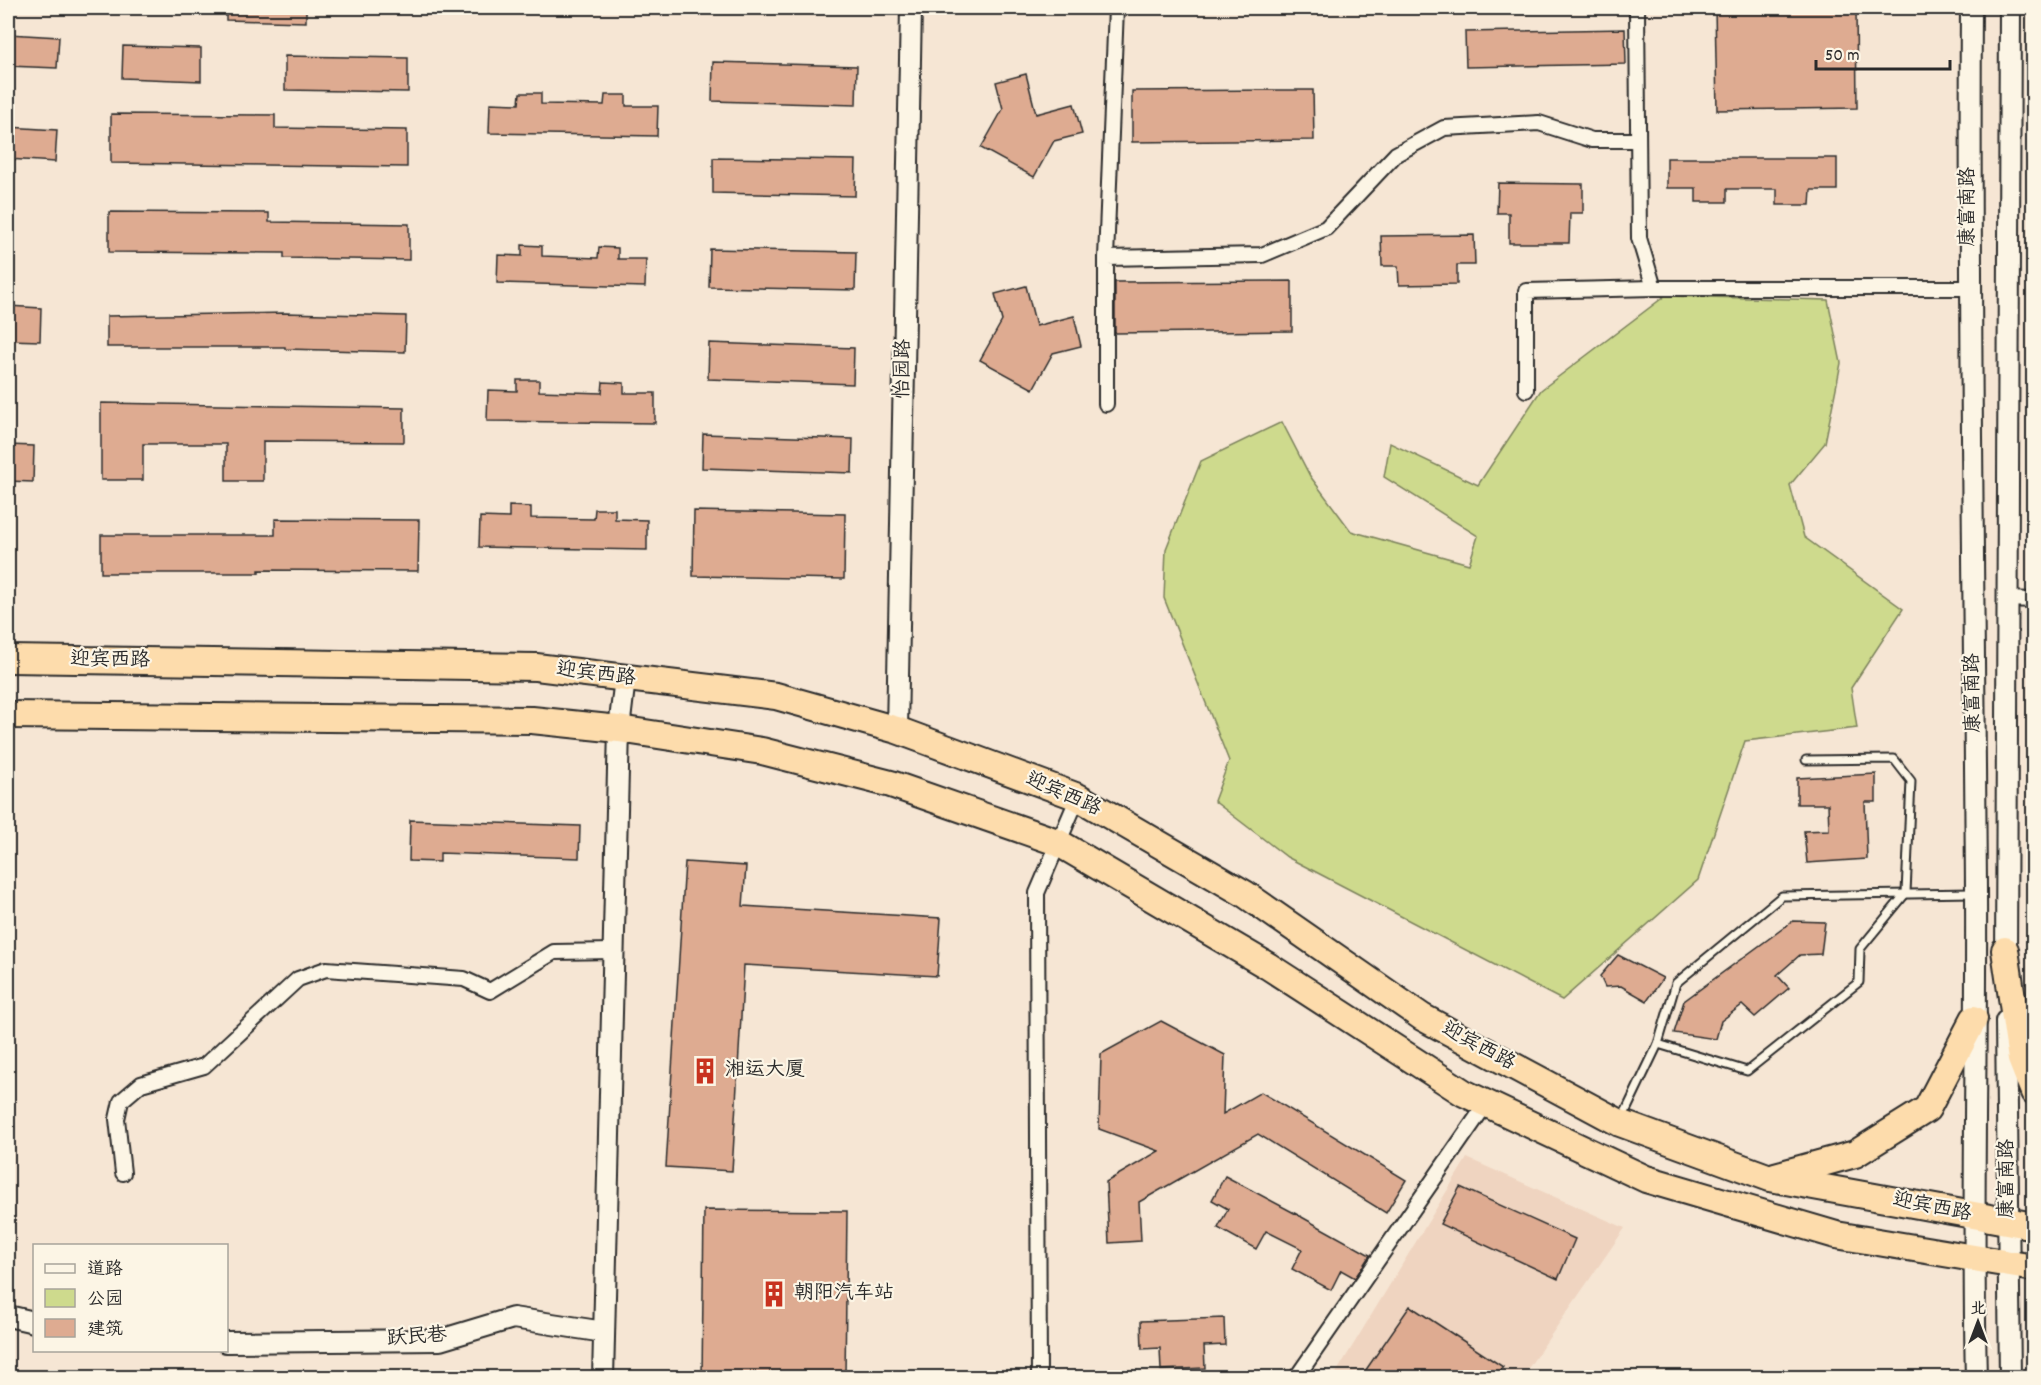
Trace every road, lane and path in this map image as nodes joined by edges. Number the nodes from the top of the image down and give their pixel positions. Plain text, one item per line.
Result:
1 (911, 8) edge
2 (1116, 8) edge
3 (1637, 8) edge
4 (1971, 8) edge
5 (2010, 8) edge
6 (1637, 140) junction
7 (1106, 258) junction
8 (1654, 288) junction
9 (1969, 288) junction
10 (1526, 390) dead end
11 (1106, 404) dead end
12 (2006, 599) junction
13 (2034, 600) edge
14 (8, 659) edge
15 (625, 678) junction
16 (8, 715) edge
17 (619, 729) junction
18 (897, 730) junction
19 (1806, 760) dead end
20 (1078, 797) junction
21 (1057, 842) junction
22 (1976, 892) junction
23 (1906, 893) junction
24 (2005, 950) junction
25 (614, 951) junction
26 (1974, 1019) junction
27 (1658, 1044) junction
28 (2034, 1092) edge
29 (1486, 1104) junction
30 (1620, 1123) junction
31 (123, 1173) dead end
32 (1770, 1178) junction
33 (1975, 1215) junction
34 (2008, 1222) junction
35 (2034, 1226) edge
36 (1973, 1259) junction
37 (2008, 1264) junction
38 (2034, 1268) edge
39 (8, 1316) edge
40 (33, 1323) edge
41 (604, 1332) junction
42 (228, 1342) edge
43 (603, 1377) edge
44 (1039, 1377) edge
45 (1296, 1377) edge
46 (1976, 1377) edge
47 (2010, 1377) edge

1 - 18 main road, 怡园路
2 - 7 street
3 - 6 street
4 - 9 main road, 康富南路
5 - 12 main road, 康富南路
6 - 7 street
6 - 8 street
7 - 11 street
8 - 9 street
8 - 10 street
9 - 22 main road, 康富南路
12 - 13 street
12 - 24 main road, 康富南路
14 - 15 highway, 迎宾西路
15 - 17 main road
15 - 18 highway, 迎宾西路
16 - 17 highway
17 - 21 highway
17 - 25 main road
18 - 20 highway, 迎宾西路
19 - 23 lane
20 - 21 street
20 - 30 highway, 迎宾西路
21 - 29 highway
21 - 44 street
22 - 23 lane
22 - 26 main road, 康富南路
23 - 27 lane
23 - 27 lane
24 - 28 highway
24 - 34 main road, 康富南路
25 - 31 street
25 - 41 main road
26 - 32 highway
26 - 33 main road, 康富南路
27 - 30 lane
29 - 36 highway
29 - 45 street
30 - 32 highway, 迎宾西路
32 - 33 highway, 迎宾西路
33 - 34 highway, 迎宾西路
33 - 36 main road, 康富南路
34 - 35 highway, 迎宾西路
34 - 37 main road, 康富南路
36 - 37 highway
36 - 46 main road, 康富南路
37 - 38 highway
37 - 47 main road, 康富南路
39 - 40 main road
41 - 42 main road, 跃民巷
41 - 43 main road

